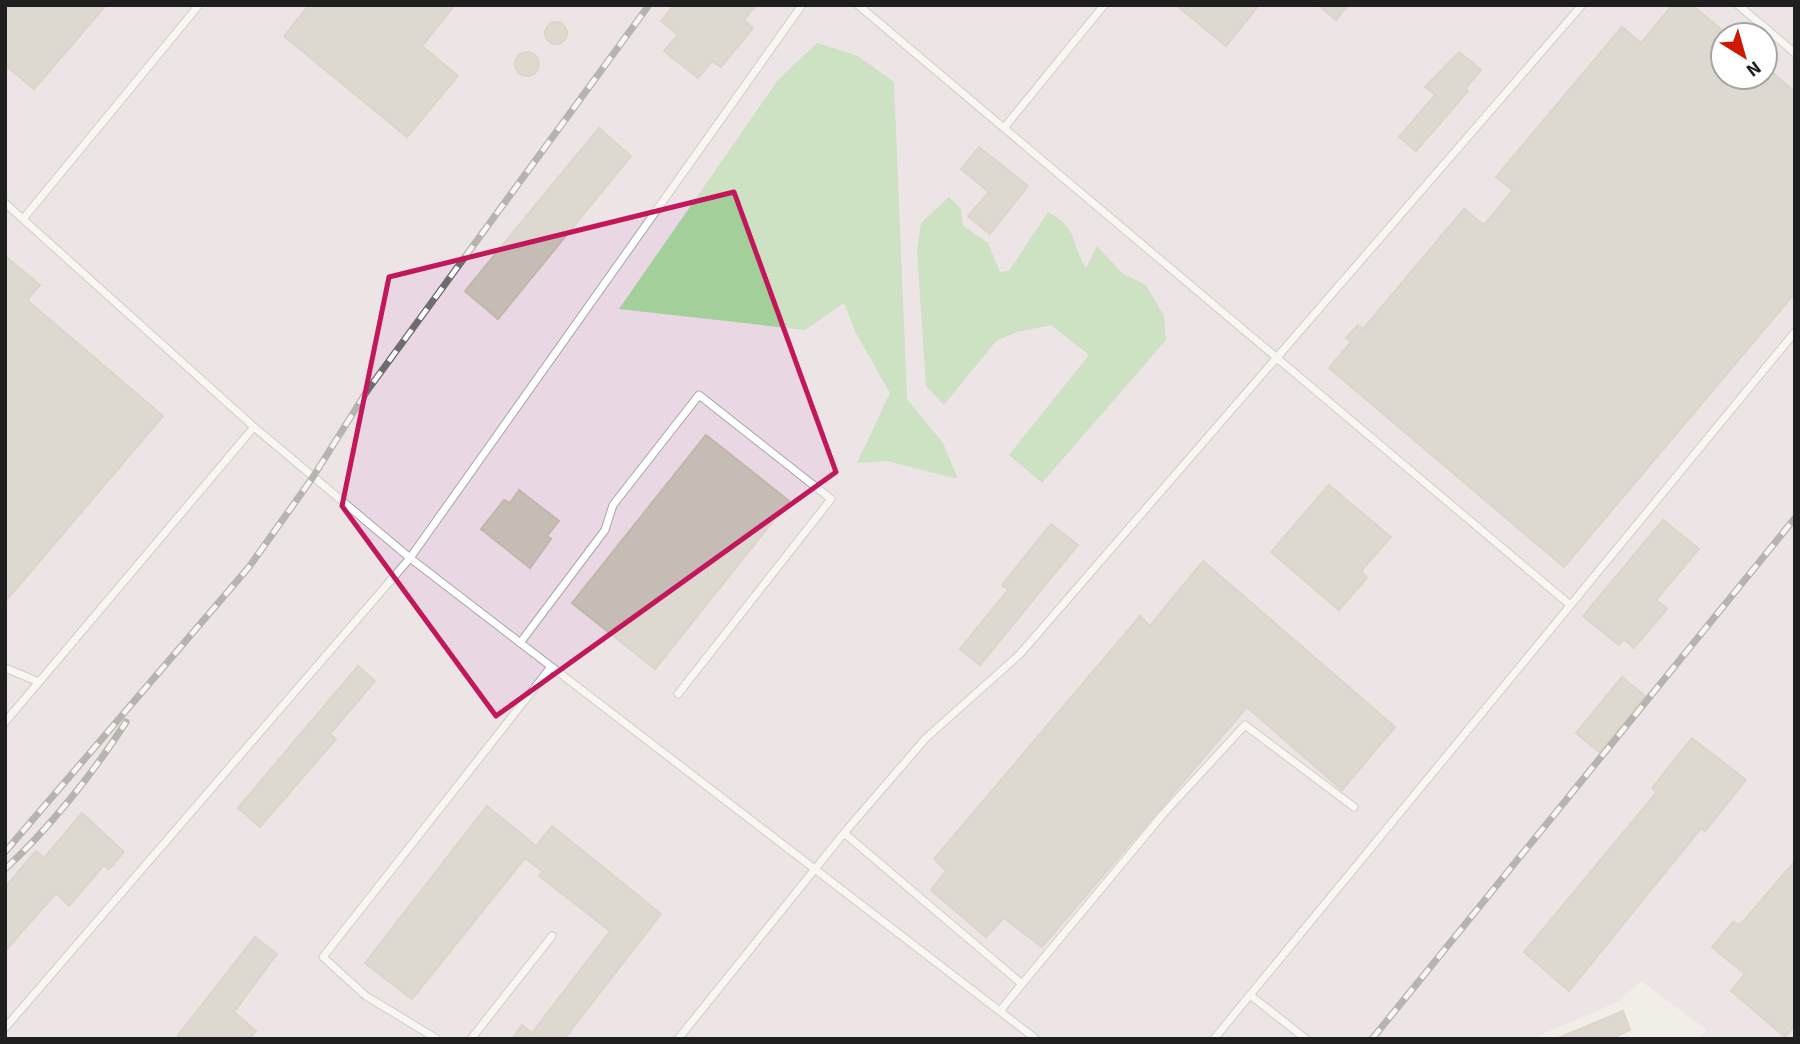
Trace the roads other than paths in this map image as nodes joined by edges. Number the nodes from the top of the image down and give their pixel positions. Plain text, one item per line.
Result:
1 (199, 5) edge
2 (802, 5) edge
3 (859, 5) edge
4 (1104, 5) edge
5 (1582, 5) edge
6 (1738, 5) edge
7 (1795, 53) edge
8 (1004, 128) junction
9 (5, 204) edge
10 (23, 219) junction
11 (1795, 332) edge
12 (1277, 358) junction
13 (254, 427) junction
14 (410, 558) junction
15 (1569, 604) junction
16 (520, 643) junction
17 (551, 667) junction
18 (5, 668) edge
19 (39, 682) junction
20 (678, 694) dead end
21 (5, 722) edge
22 (1354, 807) dead end
23 (844, 833) junction
24 (815, 870) junction
25 (552, 936) dead end
26 (1022, 984) junction
27 (1250, 995) junction
28 (1000, 1011) junction
29 (5, 1028) edge
30 (437, 1039) edge
31 (471, 1039) edge
32 (678, 1039) edge
33 (1036, 1039) edge
34 (1214, 1039) edge
35 (1306, 1039) edge

1 - 10 lane
2 - 14 lane
3 - 8 lane
4 - 8 lane
5 - 12 lane
6 - 7 lane
8 - 12 lane
9 - 10 lane
10 - 13 lane
11 - 15 lane
12 - 15 lane
12 - 23 lane
13 - 14 lane
13 - 19 lane
14 - 16 lane
14 - 29 lane
15 - 27 lane
16 - 17 lane
16 - 20 lane
17 - 24 lane
17 - 30 lane
18 - 19 lane
19 - 21 lane
22 - 26 lane
23 - 24 lane
23 - 26 lane
24 - 28 lane
24 - 32 lane
25 - 31 lane
26 - 28 lane
27 - 34 lane
27 - 35 lane
28 - 33 lane

